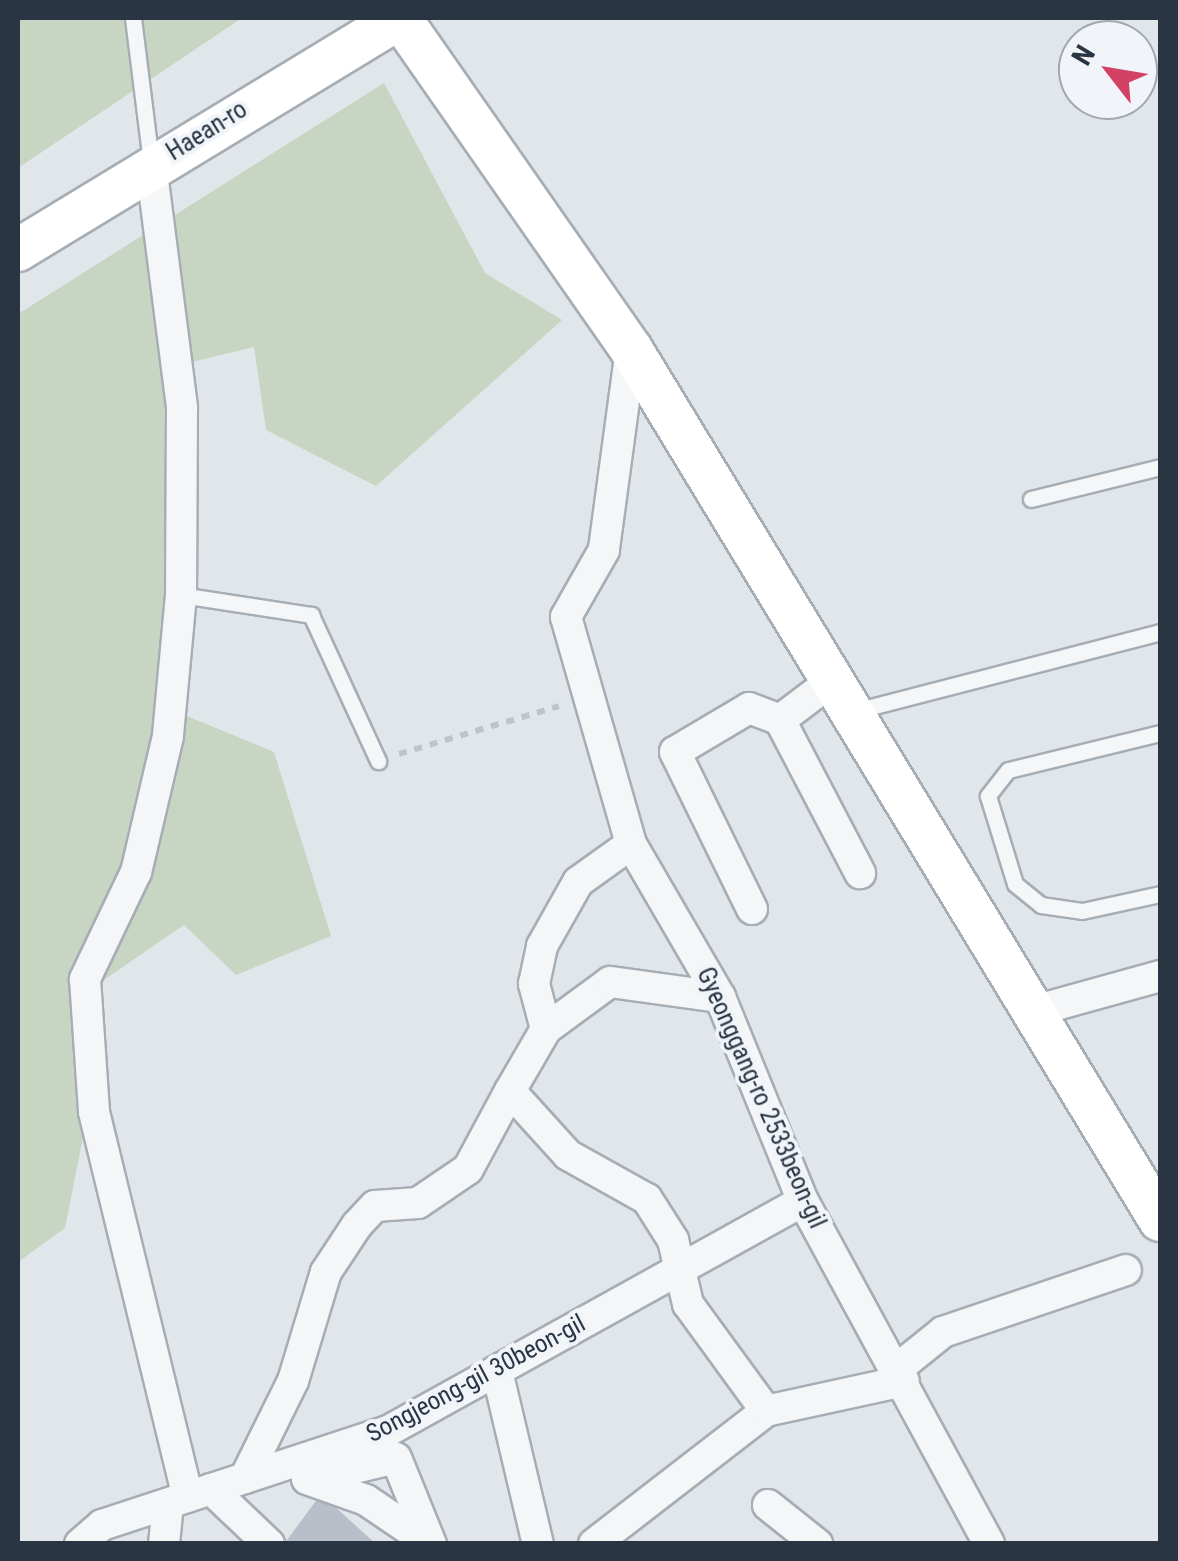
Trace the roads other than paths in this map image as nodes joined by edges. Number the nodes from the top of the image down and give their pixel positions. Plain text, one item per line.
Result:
1 (133, 18) edge
2 (400, 18) edge
3 (152, 165) junction
4 (18, 250) edge
5 (631, 349) junction
6 (1160, 467) edge
7 (1031, 498) dead end
8 (181, 594) junction
9 (1160, 632) edge
10 (843, 696) junction
11 (780, 720) junction
12 (1160, 733) edge
13 (378, 761) road end
14 (631, 844) junction
15 (860, 873) dead end
16 (1160, 894) edge
17 (752, 910) dead end
18 (1160, 976) edge
19 (720, 997) junction
20 (1034, 1011) junction
21 (546, 1029) junction
22 (510, 1090) junction
23 (803, 1202) junction
24 (1160, 1220) edge
25 (1126, 1270) dead end
26 (678, 1271) junction
27 (497, 1371) junction
28 (900, 1375) junction
29 (766, 1411) junction
30 (276, 1468) junction
31 (245, 1478) junction
32 (309, 1479) junction
33 (189, 1497) junction
34 (768, 1505) dead end
35 (80, 1544) edge
36 (164, 1544) edge
37 (269, 1544) edge
38 (431, 1544) edge
39 (538, 1544) edge
40 (594, 1544) edge
41 (817, 1544) edge
42 (989, 1544) edge

1 - 3 lane
2 - 3 street, Haean-ro
2 - 5 street
3 - 4 street, Haean-ro
3 - 8 street
5 - 10 street
5 - 14 street, Gyeonggang-ro 2533beon-gil
6 - 7 lane
8 - 13 lane
8 - 33 street
9 - 10 lane
10 - 11 street
10 - 20 street
11 - 15 street
11 - 17 street
12 - 16 lane
14 - 19 street, Gyeonggang-ro 2533beon-gil
14 - 21 street
18 - 20 street
19 - 21 street
19 - 23 street, Gyeonggang-ro 2533beon-gil
20 - 24 street
21 - 22 street
22 - 26 street
22 - 31 street
23 - 26 street, Songjeong-gil 30beon-gil
23 - 28 street, Gyeonggang-ro 2533beon-gil
25 - 28 street
26 - 27 street, Songjeong-gil 30beon-gil
26 - 29 street
27 - 30 street, Songjeong-gil 30beon-gil
27 - 39 street
28 - 29 street
28 - 42 street, Gyeonggang-ro 2533beon-gil
29 - 40 street
30 - 31 street, Songjeong-gil 30beon-gil
30 - 32 street
31 - 33 street, Songjeong-gil 30beon-gil
32 - 38 street
32 - 38 street
33 - 35 street, Songjeong-gil 30beon-gil
33 - 36 street
33 - 37 street
34 - 41 street

